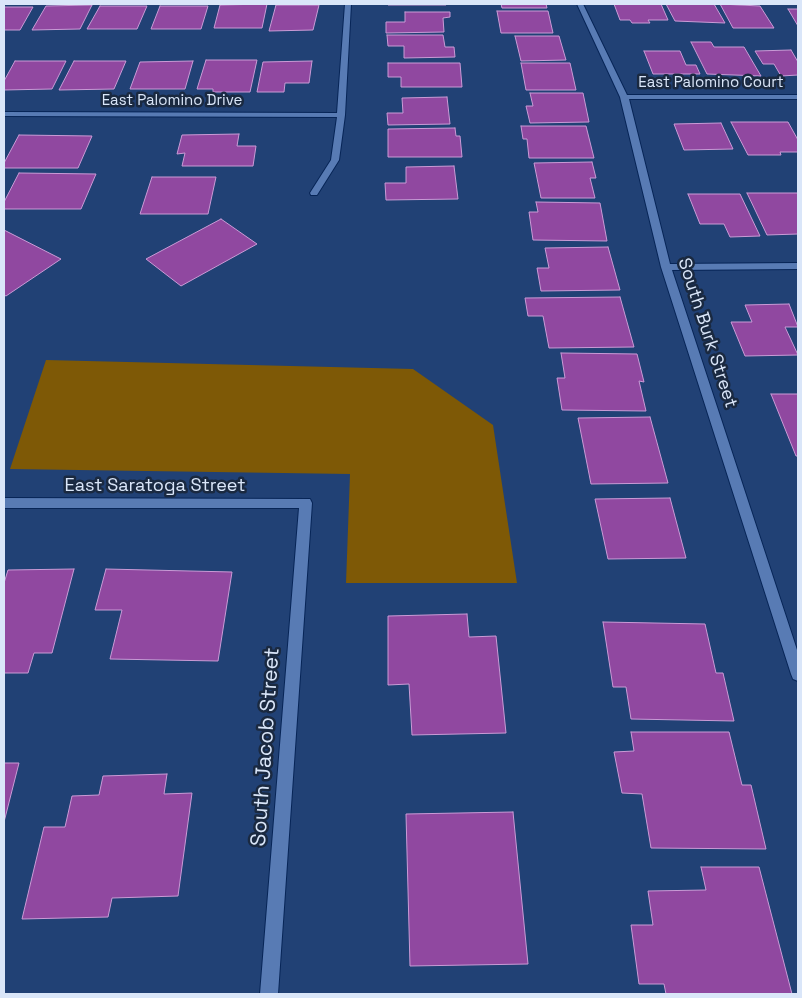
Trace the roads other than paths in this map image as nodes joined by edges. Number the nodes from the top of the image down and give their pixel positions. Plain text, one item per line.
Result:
1 (348, 4) edge
2 (580, 4) edge
3 (624, 97) junction
4 (798, 97) edge
5 (4, 114) edge
6 (341, 114) junction
7 (314, 193) dead end
8 (666, 266) junction
9 (798, 266) edge
10 (4, 503) edge
11 (306, 504) joint
12 (798, 674) edge
13 (269, 994) edge

1 - 6 street
2 - 3 street, South Burk Street
3 - 4 street, East Palomino Court
3 - 8 street, South Burk Street
5 - 6 street, East Palomino Drive
6 - 7 street
8 - 9 street
8 - 12 street, South Burk Street
10 - 11 street, East Saratoga Street
11 - 13 street, South Jacob Street

